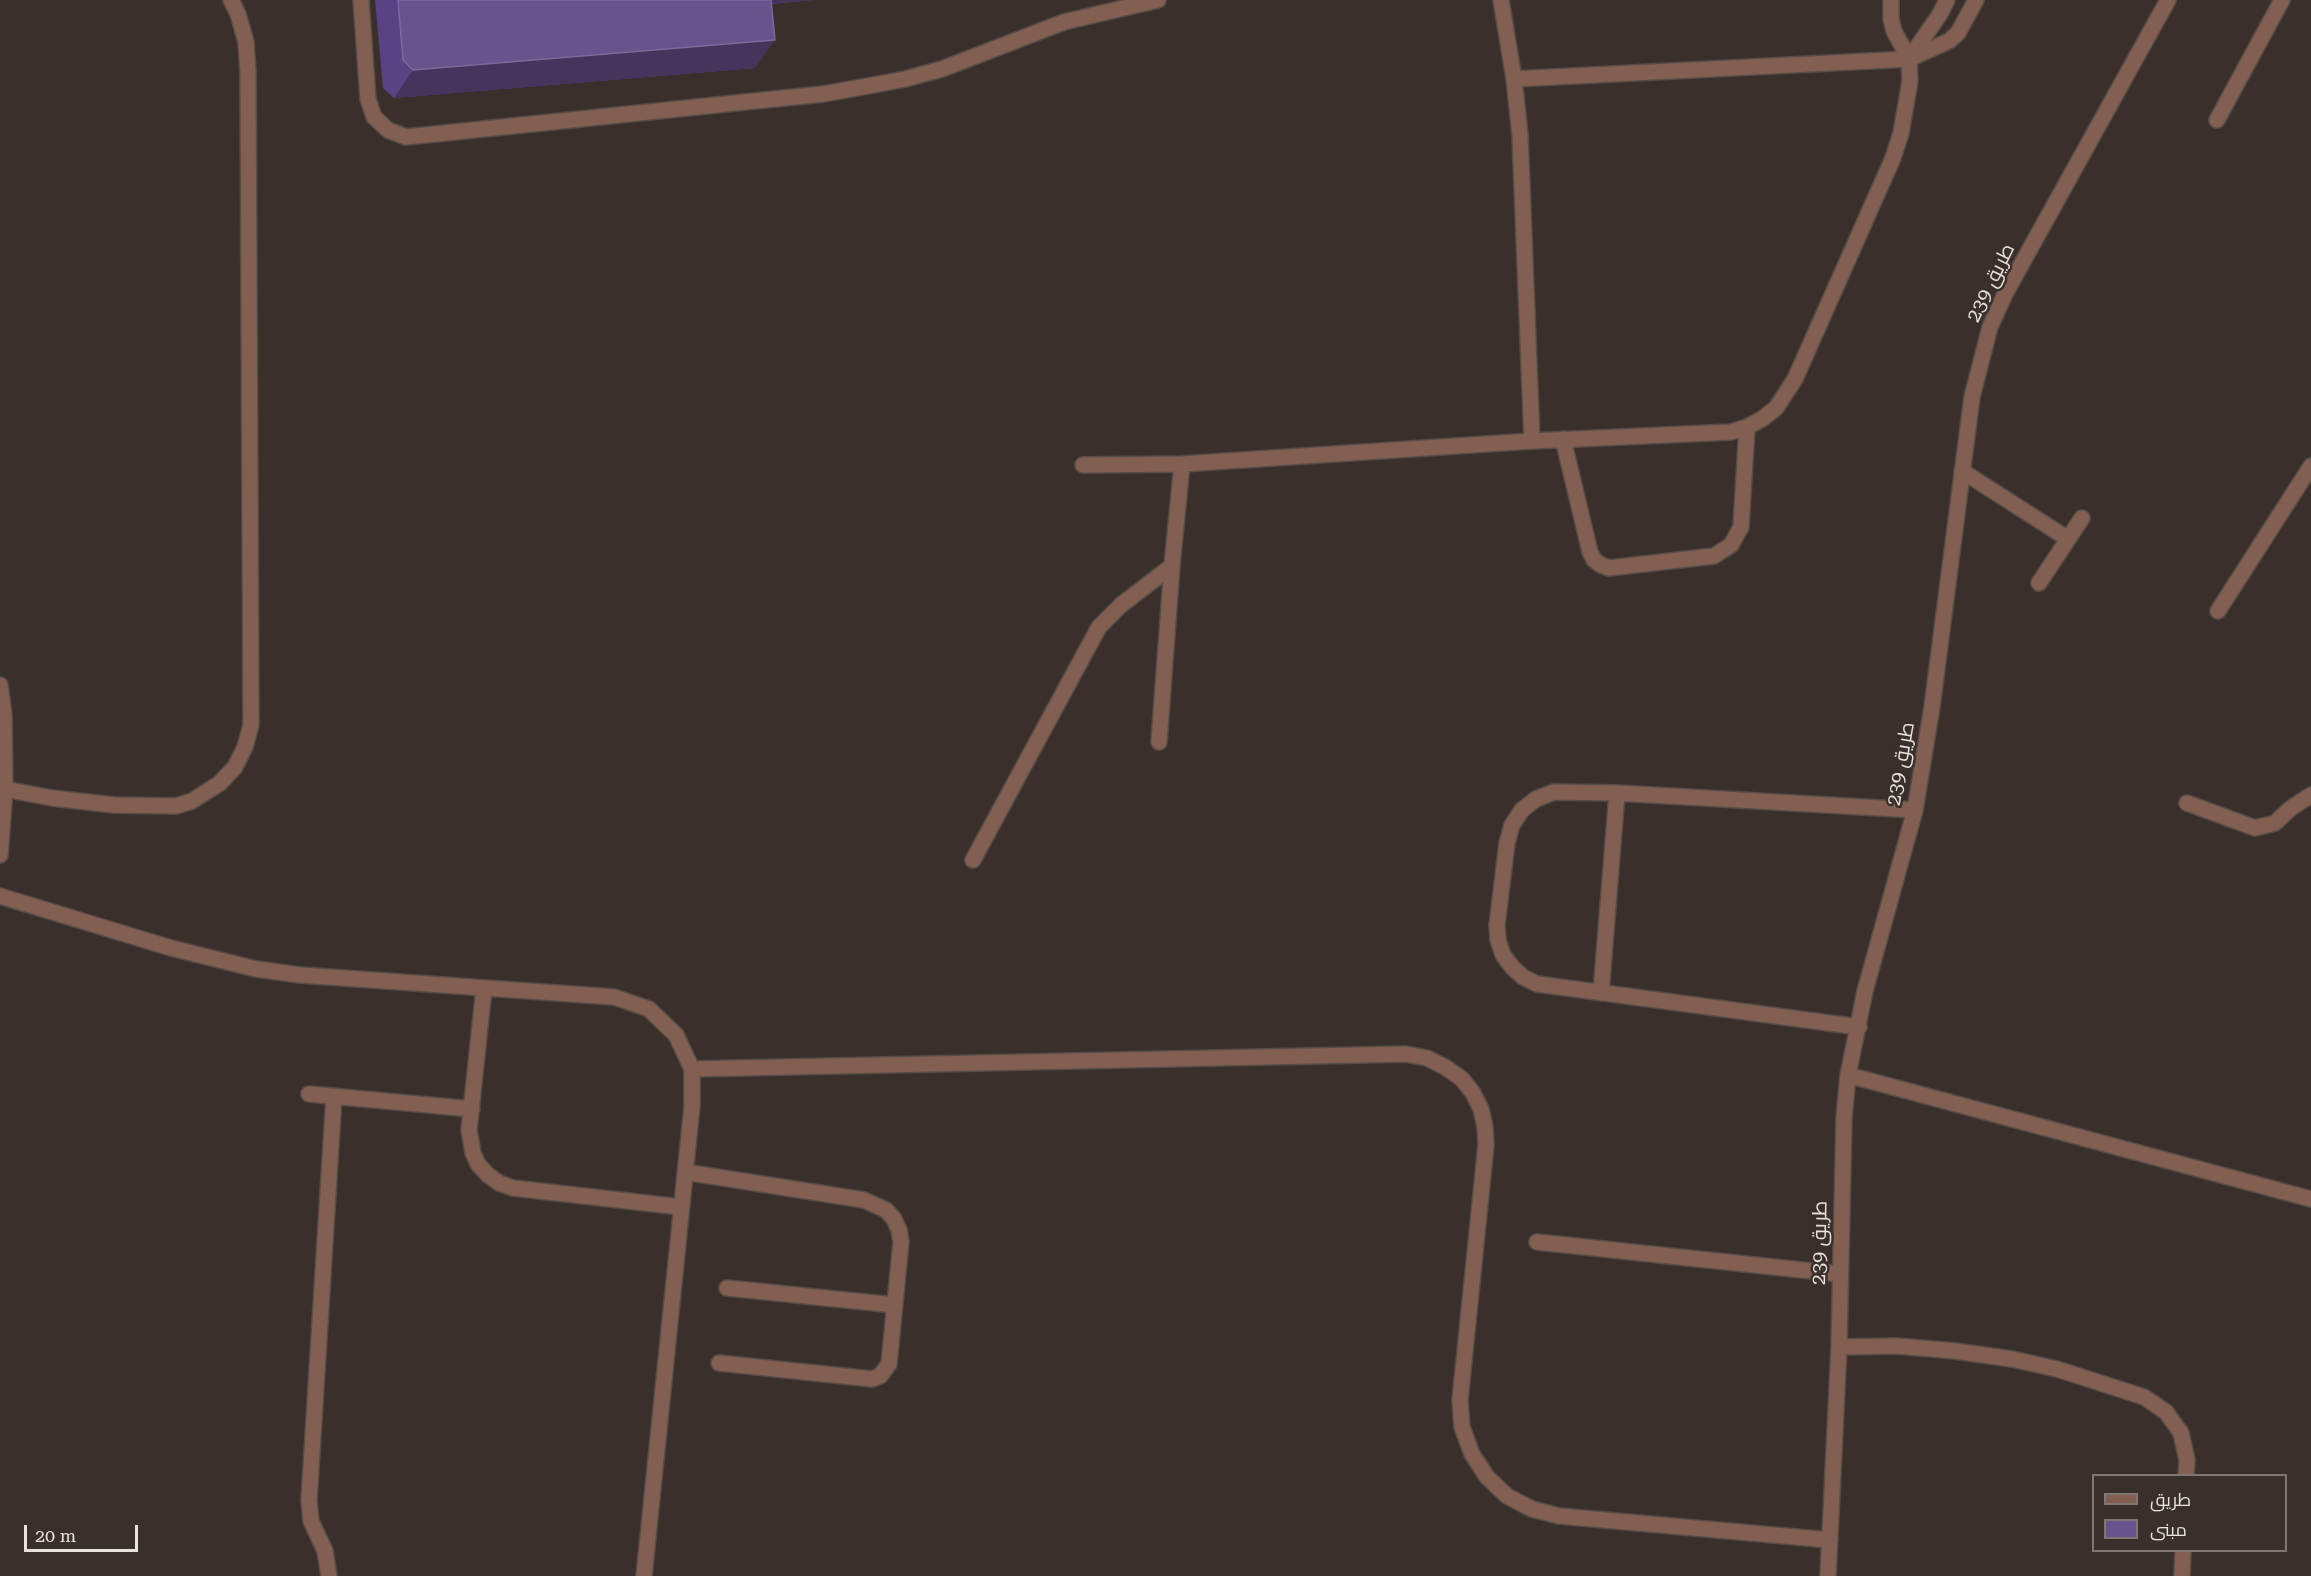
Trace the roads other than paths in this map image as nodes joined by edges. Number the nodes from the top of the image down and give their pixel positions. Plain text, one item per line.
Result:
1 (231, 0) edge
2 (361, 0) edge
3 (1158, 0) edge
4 (1501, 0) edge
5 (1892, 0) edge
6 (1947, 0) edge
7 (1976, 0) edge
8 (2168, 0) edge
9 (2282, 0) edge
10 (1909, 59) junction
11 (1514, 79) junction
12 (2217, 120) dead end
13 (1747, 427) junction
14 (1563, 439) junction
15 (1532, 441) junction
16 (1182, 464) junction
17 (1083, 465) dead end
18 (2311, 466) edge
19 (1962, 471) junction
20 (2082, 518) dead end
21 (2068, 539) junction
22 (1172, 566) junction
23 (2039, 583) dead end
24 (2218, 611) dead end
25 (0, 685) edge
26 (1159, 742) dead end
27 (2, 789) edge
28 (1617, 793) junction
29 (2311, 795) edge
30 (2187, 803) dead end
31 (1915, 810) junction
32 (0, 855) edge
33 (974, 860) dead end
34 (0, 896) edge
35 (484, 988) junction
36 (1601, 993) junction
37 (1859, 1027) junction
38 (692, 1069) junction
39 (1848, 1075) junction
40 (309, 1094) dead end
41 (334, 1096) junction
42 (472, 1109) junction
43 (685, 1172) junction
44 (2311, 1199) edge
45 (681, 1207) junction
46 (1537, 1242) dead end
47 (1840, 1274) junction
48 (727, 1288) dead end
49 (895, 1305) junction
50 (1839, 1347) junction
51 (719, 1363) dead end
52 (2186, 1474) edge
53 (1830, 1540) junction
54 (2183, 1552) edge
55 (329, 1576) edge
56 (644, 1576) edge
57 (1828, 1576) edge
58 (2182, 1576) edge

1 - 27 lane
2 - 3 lane
4 - 11 lane
5 - 10 lane
6 - 10 lane
7 - 10 lane
8 - 19 lane, طريق 239
9 - 12 lane
10 - 11 lane
10 - 13 lane
11 - 15 lane
13 - 14 lane
13 - 14 lane
14 - 15 lane
15 - 16 lane
16 - 17 lane
16 - 22 lane
18 - 24 lane
19 - 21 lane
19 - 31 lane, طريق 239
20 - 21 lane
21 - 23 lane
22 - 26 lane
22 - 33 lane
25 - 27 lane
27 - 32 lane
28 - 31 lane
28 - 36 lane
28 - 36 lane
29 - 30 lane
31 - 37 lane, طريق 239
34 - 35 lane
35 - 38 lane
35 - 42 lane
36 - 37 lane
37 - 39 lane, طريق 239
38 - 43 lane
38 - 53 lane
39 - 44 lane
39 - 47 lane, طريق 239
40 - 41 lane
41 - 42 lane
41 - 55 lane
42 - 45 lane
43 - 45 lane
43 - 49 lane
45 - 56 lane
46 - 47 lane
47 - 50 lane, طريق 239
48 - 49 lane
49 - 51 lane
50 - 52 lane
50 - 53 lane, طريق 239
53 - 57 lane, طريق 239
54 - 58 lane

